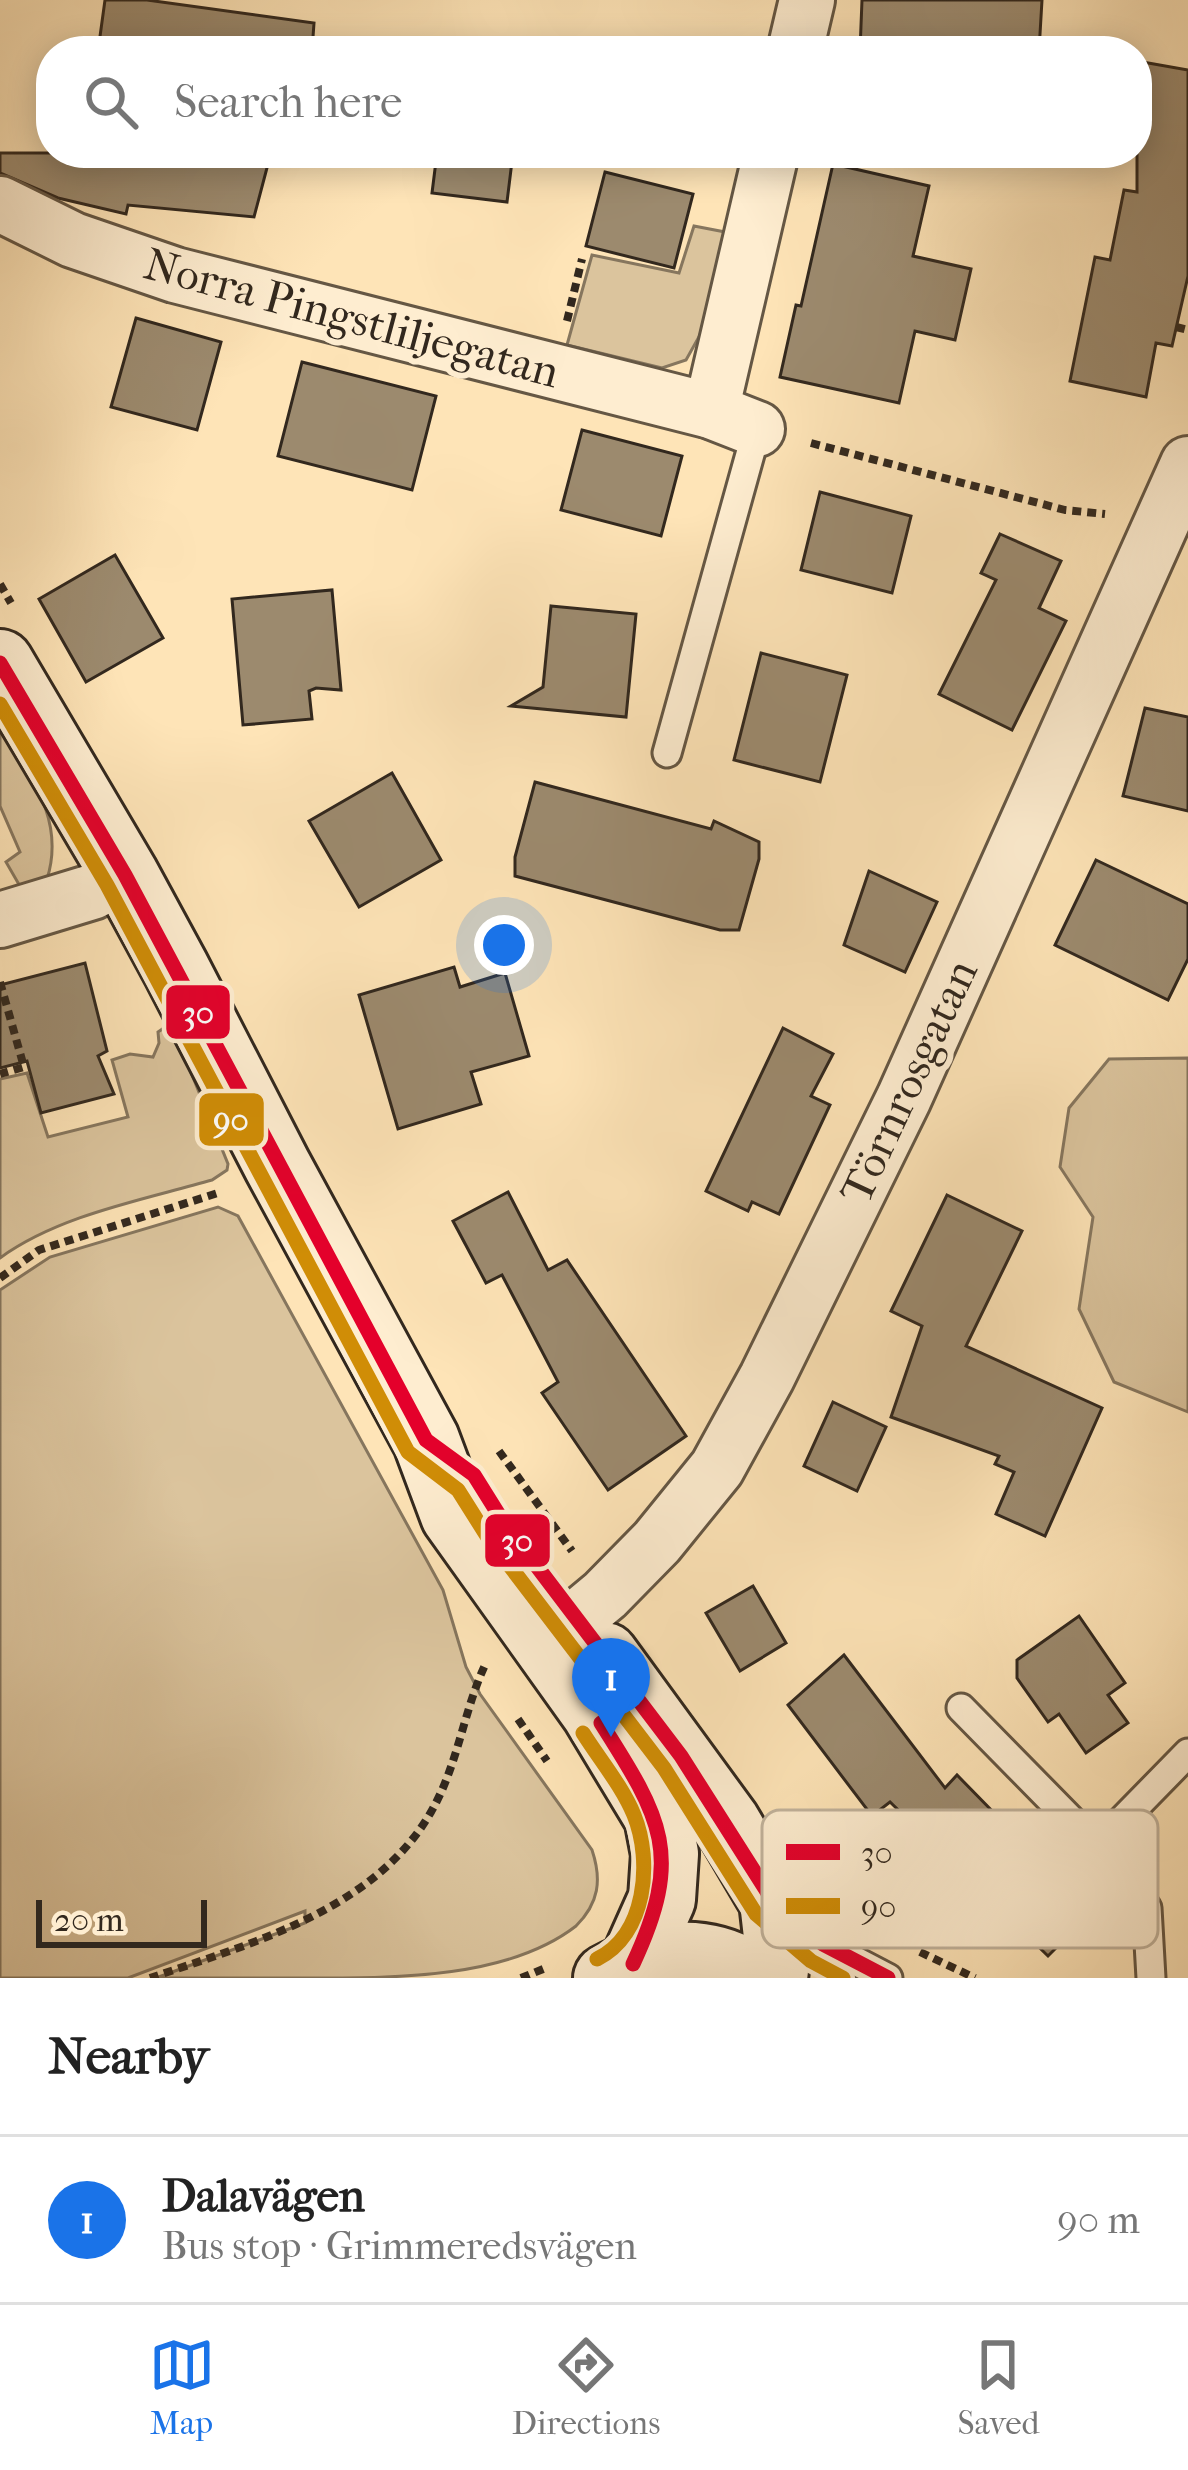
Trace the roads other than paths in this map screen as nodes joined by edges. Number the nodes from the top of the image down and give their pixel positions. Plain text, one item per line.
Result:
1 (807, 0) edge
2 (799, 36) edge
3 (769, 168) edge
4 (0, 204) edge
5 (734, 420) junction
6 (1188, 464) edge
7 (1176, 524) edge
8 (0, 663) edge
9 (667, 753) dead end
10 (125, 874) junction
11 (0, 920) edge
12 (538, 1637) junction
13 (961, 1708) dead end
14 (1188, 1753) edge
15 (1064, 1810) edge
16 (1132, 1810) edge
17 (762, 1883) edge
18 (778, 1948) edge
19 (832, 1948) edge
20 (1149, 1948) edge
21 (620, 1971) edge
22 (754, 1978) edge
23 (773, 1978) edge
24 (888, 1978) edge
25 (1151, 1978) edge

1 - 2 street
3 - 5 street
4 - 5 street, Norra Pingstliljegatan
5 - 9 lane
6 - 7 street, Törnrosgatan
7 - 12 street, Törnrosgatan
8 - 10 street
10 - 11 street
10 - 12 street
12 - 17 street
12 - 21 street
13 - 15 lane
14 - 16 lane
18 - 23 street
19 - 24 lane
20 - 25 lane
21 - 22 street

